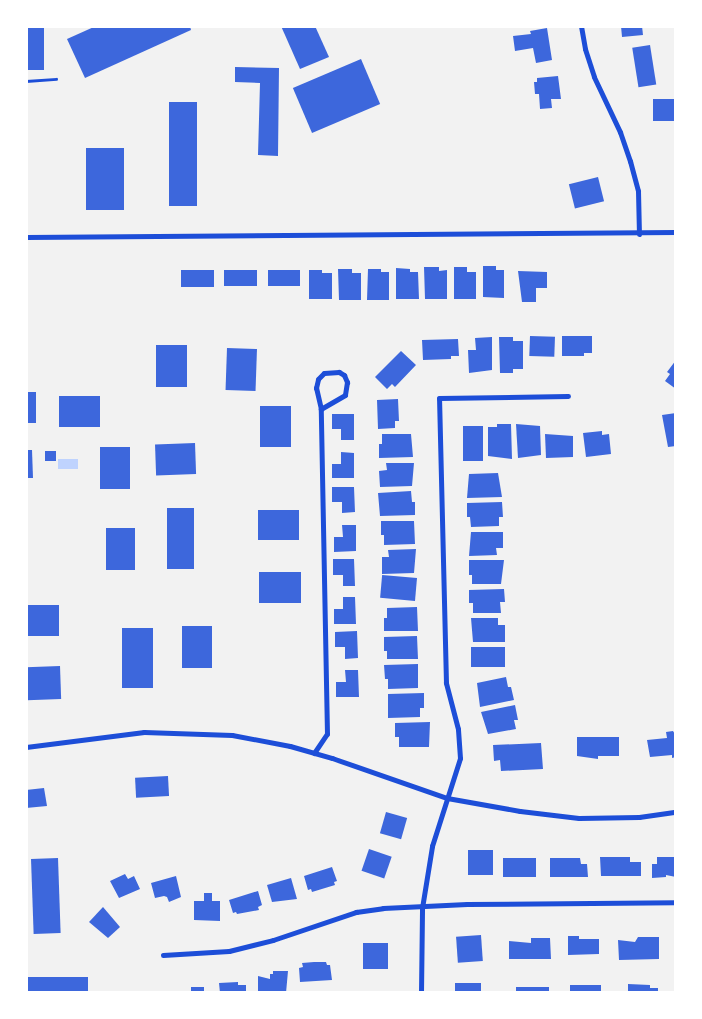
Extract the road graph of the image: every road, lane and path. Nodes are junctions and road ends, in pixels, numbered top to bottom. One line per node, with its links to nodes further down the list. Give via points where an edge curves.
1 (581, 26): 5 (street, via 594,77 630,161 638,191)
2 (56, 79): 3 (lane)
3 (26, 81)
4 (676, 232): 5 (street)
5 (639, 234): 6 (street)
6 (26, 237)
7 (568, 396): 11 (street, via 439,398 446,683 458,728 460,758)
8 (321, 409): 8 (street, via 316,388 318,379 324,373 339,372 344,375 346,395); 10 (street, via 327,734)
9 (26, 747): 10 (street, via 174,731 232,735)
10 (314, 753): 11 (street)
11 (447, 798): 12 (street, via 579,818 639,817); 14 (street, via 432,846)
12 (676, 812)
13 (676, 902): 14 (street, via 467,904)
14 (422, 908): 15 (street, via 356,912 229,951); 16 (street)
15 (162, 955)
16 (421, 993)

